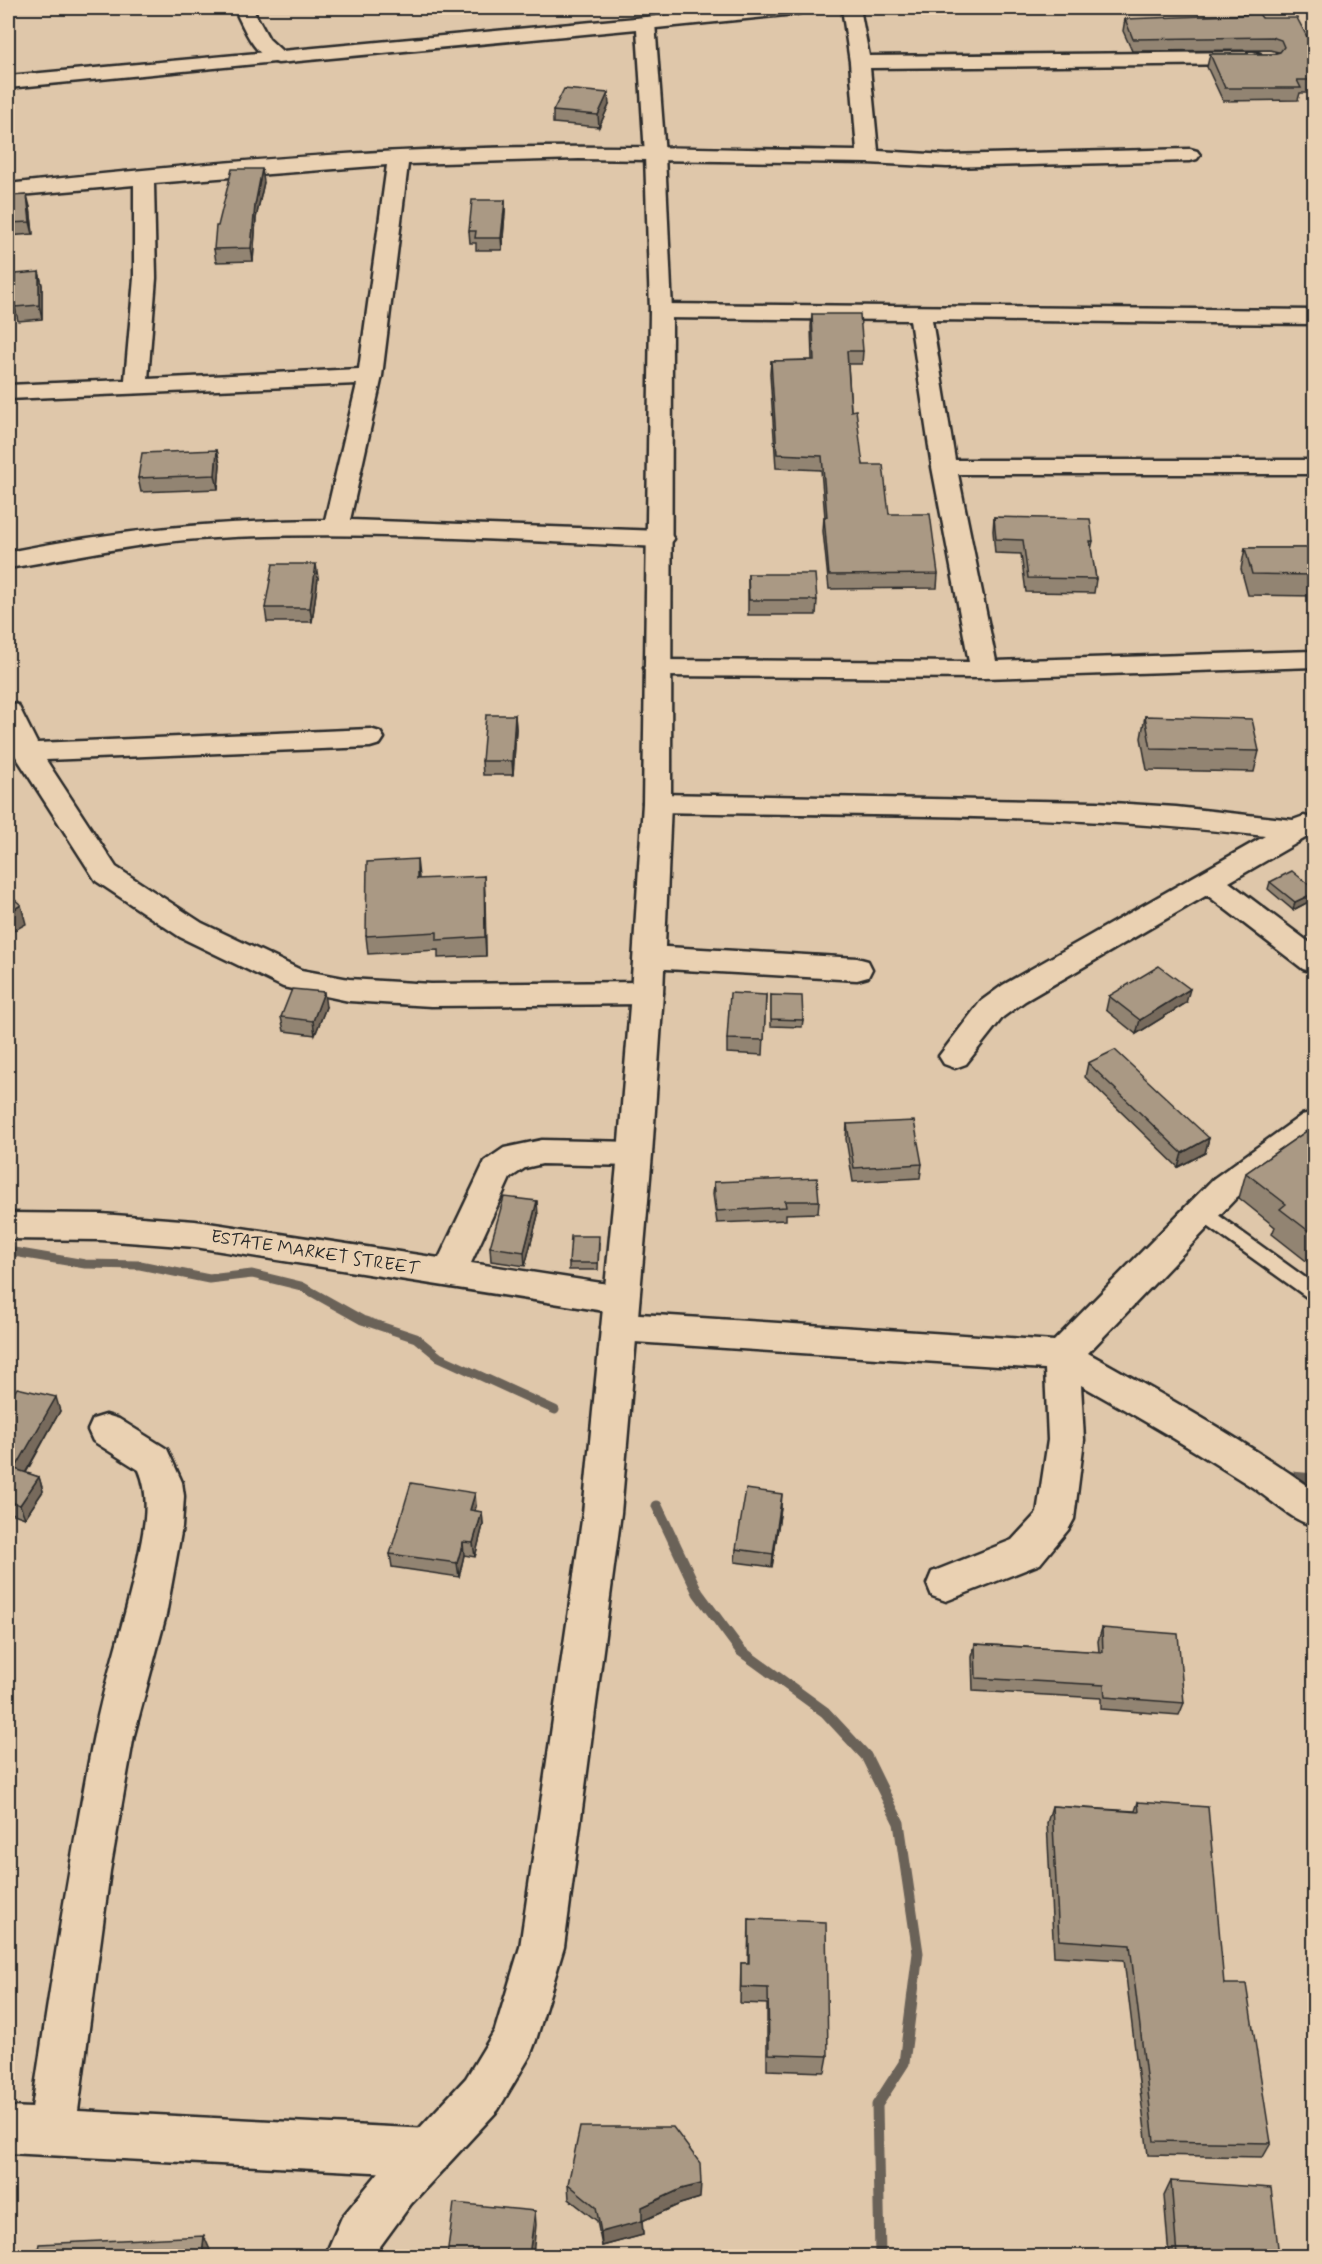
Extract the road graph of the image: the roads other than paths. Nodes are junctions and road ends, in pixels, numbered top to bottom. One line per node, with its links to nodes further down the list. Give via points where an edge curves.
1 (243, 8): 5 (street, via 261,42)
2 (796, 8): 4 (street)
3 (851, 8): 7 (street)
4 (646, 23): 5 (street); 9 (street)
5 (278, 57): 8 (street)
6 (1270, 58): 7 (street)
7 (860, 62): 11 (street)
8 (8, 82)
9 (655, 154): 11 (street); 12 (street); 15 (street)
10 (1190, 155): 11 (street, via 947,161)
11 (868, 157)
12 (398, 158): 13 (street); 18 (street)
13 (144, 179): 14 (street); 19 (street, via 145,278)
14 (8, 190)
15 (662, 311): 16 (street); 24 (street)
16 (920, 313): 17 (street); 21 (street)
17 (1314, 317)
18 (370, 376): 19 (street); 23 (street)
19 (136, 387): 20 (street)
20 (8, 392)
21 (944, 467): 22 (street); 28 (street)
22 (1314, 467)
23 (336, 528): 24 (street); 25 (street, via 168,534 103,541)
24 (661, 539): 27 (street)
25 (8, 560)
26 (1314, 659): 28 (street)
27 (658, 668): 28 (street); 32 (street)
28 (984, 670)
29 (8, 711): 31 (street)
30 (370, 738): 31 (street)
31 (27, 753): 38 (street, via 106,874 191,930 294,980 349,990 431,995)
32 (657, 803): 33 (street, via 1097,812); 35 (street)
33 (1306, 825): 34 (street)
34 (1208, 881): 36 (street); 39 (street, via 1014,993 992,1009)
35 (649, 957): 37 (street); 38 (street)
36 (1314, 961)
37 (857, 969)
38 (647, 993): 41 (street)
39 (956, 1056)
40 (1314, 1124): 42 (street, via 1225,1188)
41 (635, 1154): 44 (street, via 542,1152 516,1157 497,1170); 46 (street)
42 (1201, 1212): 45 (lane); 47 (street)
43 (8, 1226): 44 (street, ESTATE MARKET STREET, via 195,1234)
44 (448, 1273): 46 (street, ESTATE MARKET STREET)
45 (1314, 1293)
46 (620, 1313): 47 (street, ESTATE MARKET STREET); 53 (street, via 602,1513 542,1947 514,2040 482,2094)
47 (1062, 1356): 49 (street, via 1158,1410); 50 (street, via 1066,1440 1055,1520 1026,1552)
48 (106, 1431): 52 (street, via 154,1460 165,1496 163,1527 146,1615 105,1780)
49 (1314, 1510)
50 (946, 1584)
51 (8, 2130): 52 (street)
52 (52, 2130): 53 (street)
53 (430, 2152): 54 (street, via 358,2234)
54 (350, 2256)

